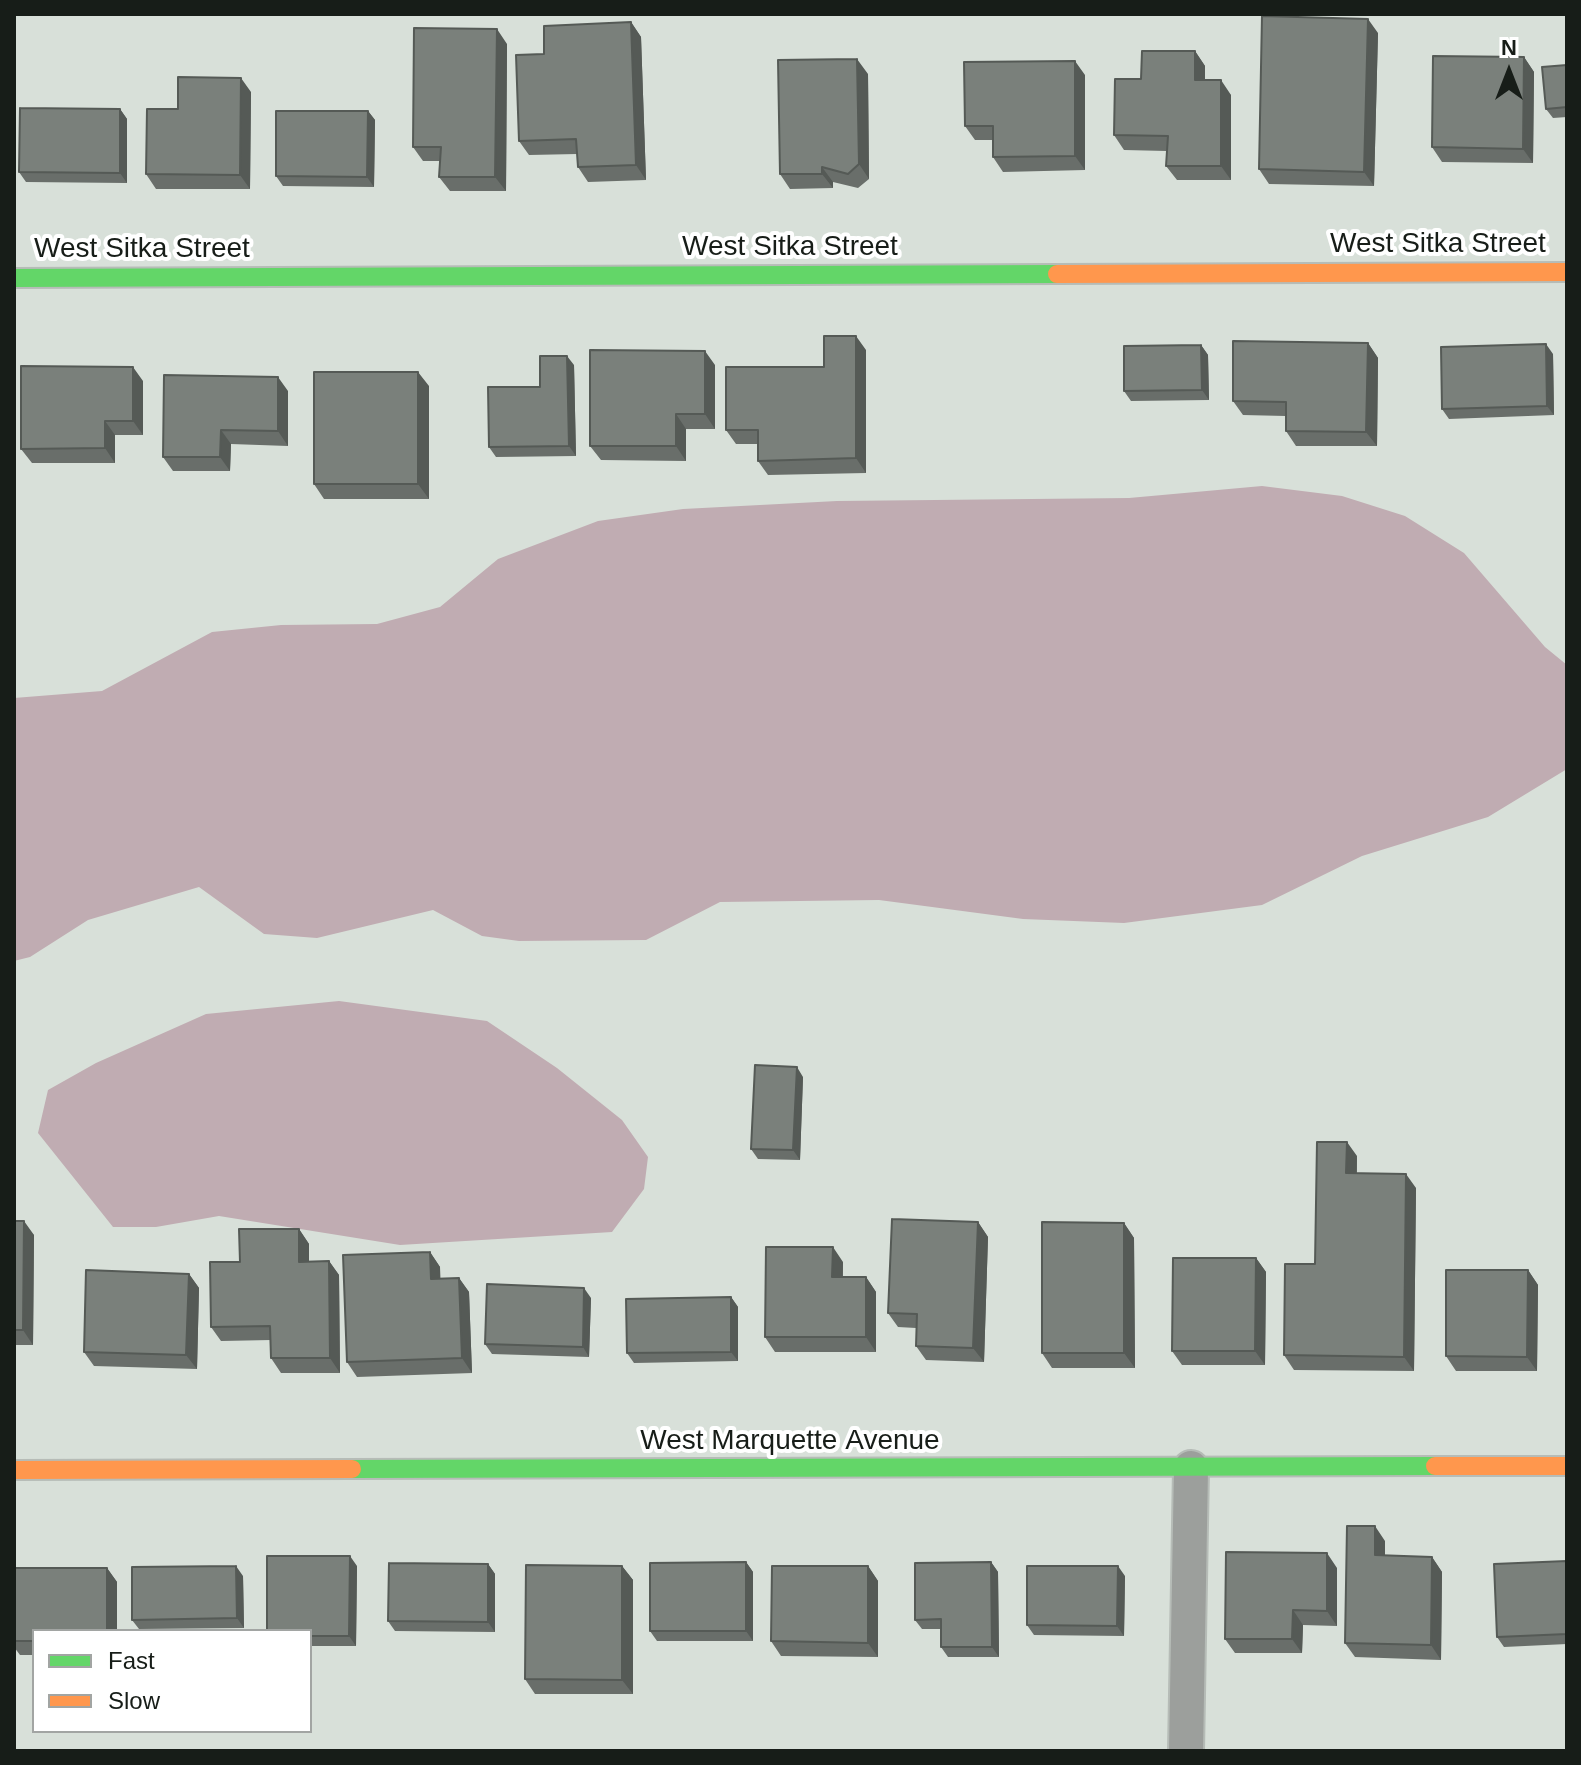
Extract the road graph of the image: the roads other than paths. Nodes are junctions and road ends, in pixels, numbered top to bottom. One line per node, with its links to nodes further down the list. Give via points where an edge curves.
1 (1567, 272): 2 (street, West Sitka Street)
2 (14, 278)
3 (1567, 1466): 4 (street, West Marquette Avenue)
4 (1191, 1468): 5 (street, West Marquette Avenue); 6 (street)
5 (14, 1470)
6 (1186, 1751)

